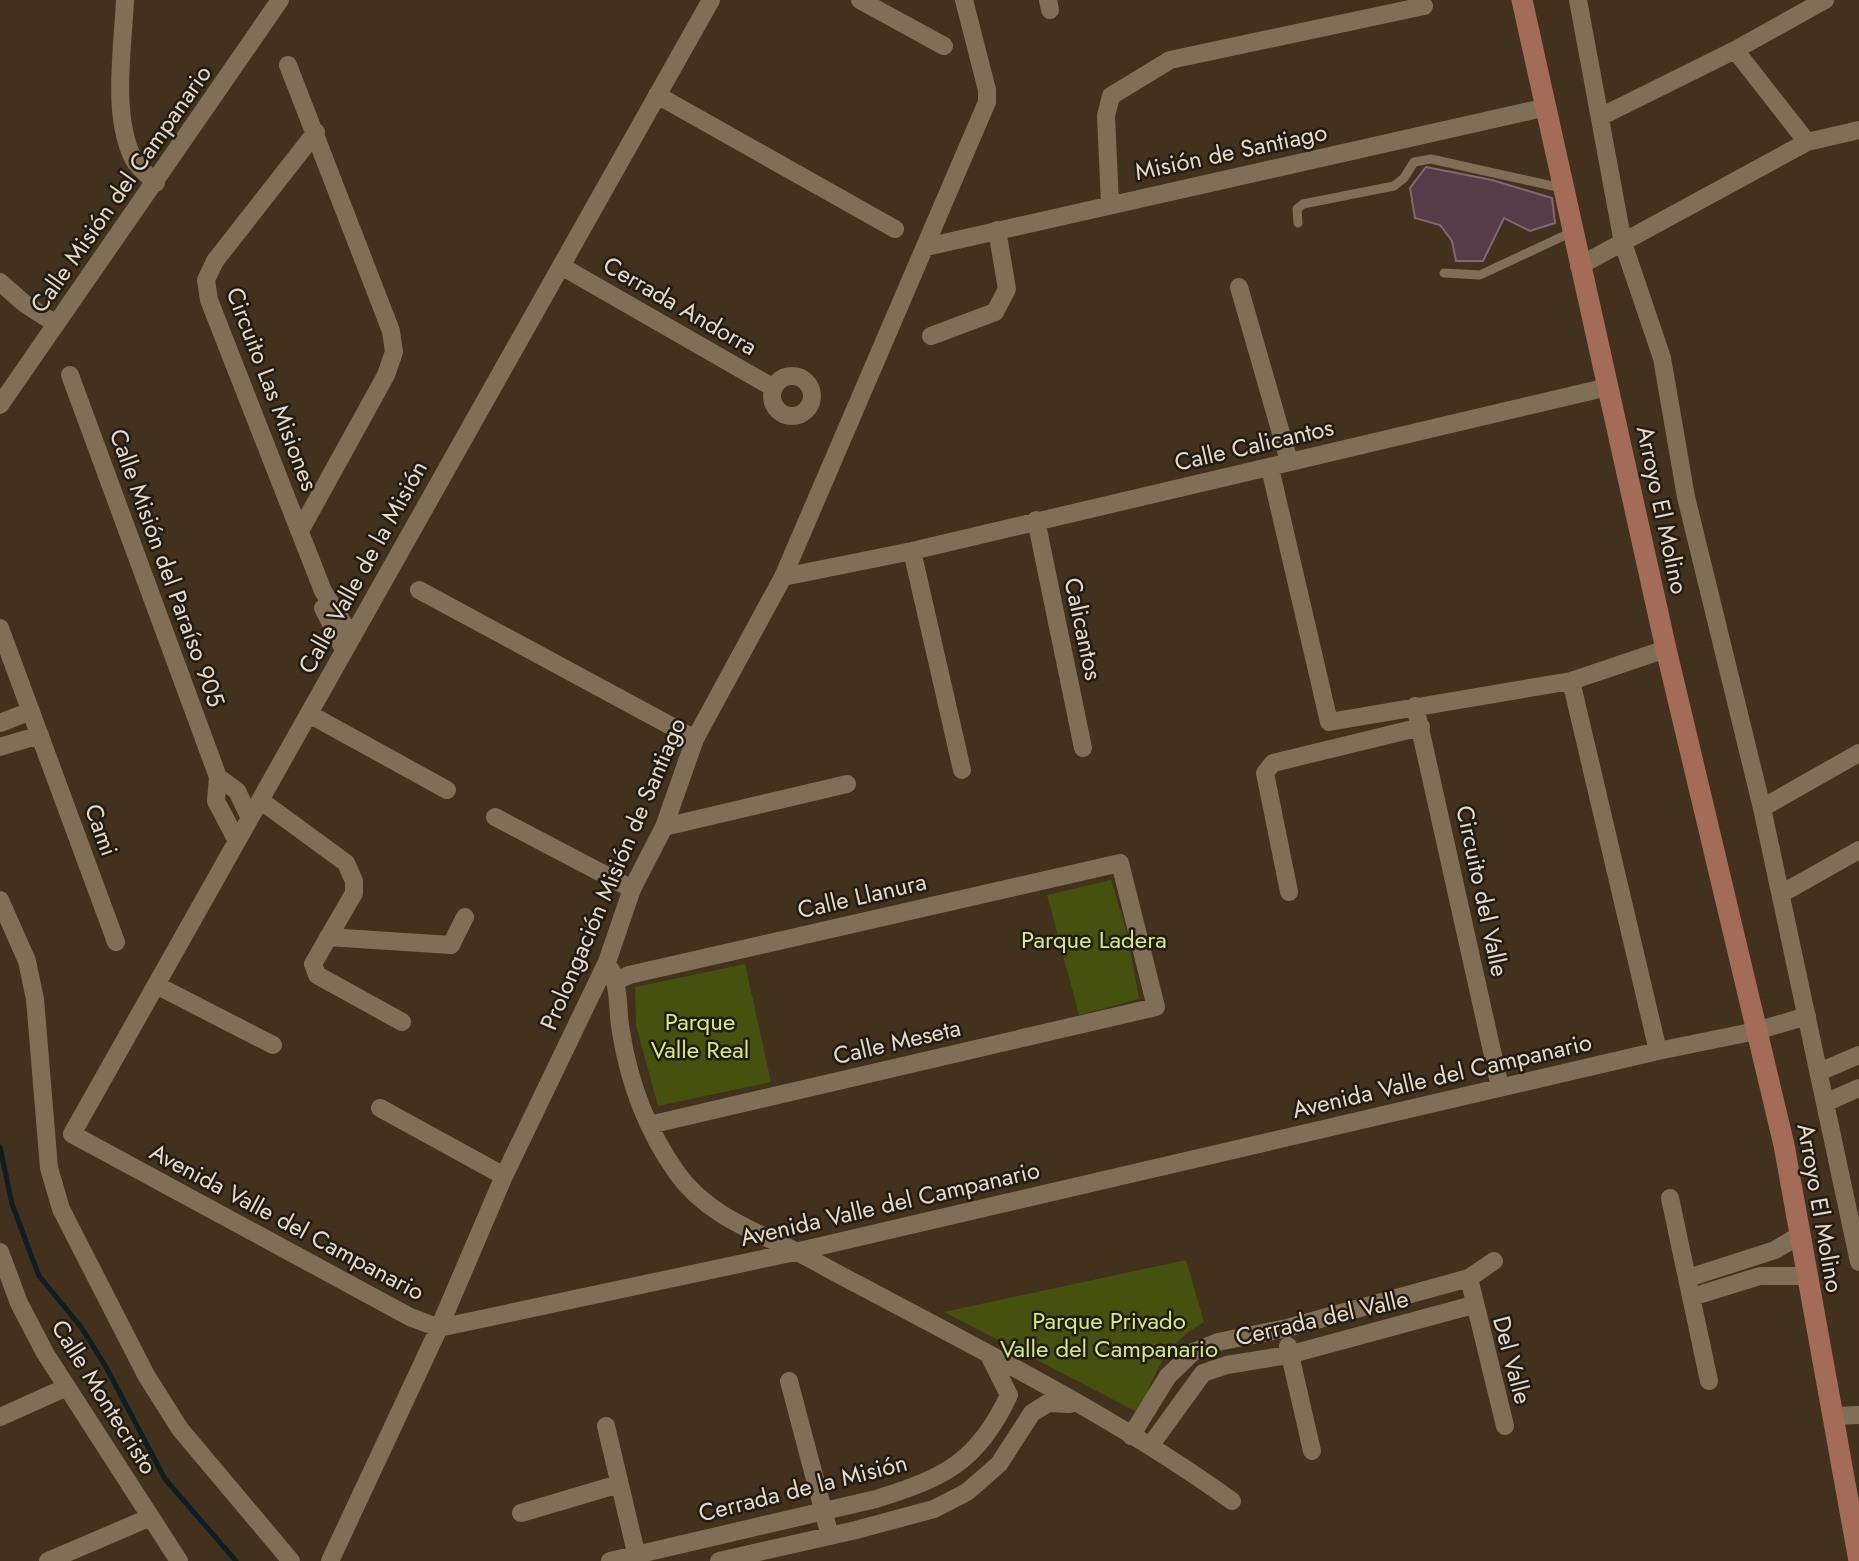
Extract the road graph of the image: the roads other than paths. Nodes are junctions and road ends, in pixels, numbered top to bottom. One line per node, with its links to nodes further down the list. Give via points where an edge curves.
1 (125, 0): 19 (street, via 121,117 135,163)
2 (280, 0): 19 (street, Calle Misión del Campanario)
3 (711, 0): 13 (street, Calle Valle de la Misión)
4 (860, 0): 10 (street)
5 (964, 0): 27 (street, Prolongación Misión de Santiago, via 987,102)
6 (1522, 0): 14 (street, Arroyo El Molino)
7 (1578, 0): 15 (street, Arroyo El Molino)
8 (1825, 0): 11 (street)
9 (1424, 6): 21 (street, via 1170,60 1130,83 1111,96 1106,116)
10 (944, 47)
11 (1735, 50): 15 (street); 18 (street)
12 (288, 65): 17 (street, Circuito Las Misiones)
13 (657, 95): 23 (street); 28 (street, Calle Valle de la Misión)
14 (1547, 107): 20 (street, Arroyo El Molino); 21 (street, Misión de Santiago)
15 (1602, 117): 26 (street, Arroyo El Molino)
16 (1859, 131): 18 (street)
17 (316, 132): 42 (street, Circuito Las Misiones, via 391,331 394,352 386,375); 42 (street, Circuito Las Misiones, via 215,261 206,280 209,300)
18 (1807, 142): 26 (street)
19 (156, 183): 33 (street, Calle Misión del Campanario)
20 (1563, 189): 22 (lane, via 1431,159 1414,162 1394,186 1303,204 1297,209); 25 (street, Arroyo El Molino)
21 (1110, 204): 24 (street, Misión de Santiago)
22 (1298, 223)
23 (895, 229)
24 (997, 230): 27 (street, Misión de Santiago); 34 (street, via 1007,289 995,312)
25 (1572, 232): 29 (street, Arroyo El Molino); 30 (lane, via 1480,275)
26 (1623, 243): 29 (street); 65 (street, Arroyo El Molino, via 1662,358 1686,497)
27 (926, 247): 44 (street, Prolongación Misión de Santiago)
28 (561, 266): 37 (street, Cerrada Andorra); 47 (street, Calle Valle de la Misión)
29 (1579, 266): 36 (street, Arroyo El Molino)
30 (1444, 273)
31 (0, 282): 33 (street)
32 (1239, 287): 39 (street)
33 (56, 324): 38 (street, Calle Misión del Campanario)
34 (931, 336)
35 (70, 375): 61 (street, Calle Misión del Paraíso 905)
36 (1608, 387): 39 (street, Calle Calicantos); 48 (street, Arroyo El Molino)
37 (774, 388)
38 (0, 405)
39 (1289, 461): 40 (street, Calle Calicantos)
40 (1270, 468): 41 (street, Calle Calicantos); 50 (street, via 1329,722)
41 (1036, 520): 43 (street, Calle Calicantos); 58 (street, Calicantos)
42 (300, 531): 47 (street, Circuito Las Misiones, via 323,591 323,610)
43 (912, 551): 44 (street, Calle Calicantos); 60 (street)
44 (783, 577): 56 (street, Prolongación Misión de Santiago)
45 (419, 590): 56 (street)
46 (0, 628): 51 (street, Cami)
47 (348, 643): 52 (street, Calle Valle de la Misión)
48 (1666, 649): 49 (street); 84 (street, Arroyo El Molino)
49 (1571, 681): 50 (street); 86 (street)
50 (1415, 706): 54 (street, Circuito del Valle)
51 (31, 711): 53 (street); 55 (street, Cami)
52 (309, 714): 63 (street); 64 (street, Calle Valle de la Misión)
53 (0, 723)
54 (1421, 727): 72 (street, via 1273,763 1265,773); 89 (street, Circuito del Valle)
55 (40, 735): 57 (street); 77 (street, Cami)
56 (695, 739): 68 (street, Prolongación Misión de Santiago)
57 (0, 747)
58 (1083, 748)
59 (1859, 753): 65 (street)
60 (962, 770)
61 (218, 777): 67 (street, via 237,791); 69 (street, via 216,801)
62 (848, 784): 68 (street)
63 (447, 790)
64 (260, 800): 67 (street, Calle Valle de la Misión); 76 (street, via 346,863 354,893)
65 (1762, 808): 73 (street, Arroyo El Molino)
66 (495, 817): 71 (street)
67 (250, 818): 69 (street, Calle Valle de la Misión)
68 (664, 827): 71 (street, Prolongación Misión de Santiago)
69 (237, 841): 80 (street, Calle Valle de la Misión)
70 (1859, 850): 73 (street)
71 (632, 890): 78 (street, Prolongación Misión de Santiago)
72 (1289, 892)
73 (1781, 894): 82 (street, Arroyo El Molino)
74 (0, 900): 95 (street, via 27,961 35,999)
75 (465, 917): 76 (street, via 451,945)
76 (328, 936): 83 (street, via 313,964 317,975)
77 (116, 942)
78 (607, 962): 79 (street); 96 (street, Prolongación Misión de Santiago)
79 (616, 981): 81 (street, Calle Llanura, via 1120,863); 93 (street, via 628,1067)
80 (156, 985): 85 (street); 94 (street, Calle Valle de la Misión)
81 (1156, 1007): 93 (street, Calle Meseta)
82 (1807, 1016): 84 (street); 88 (street, Arroyo El Molino)
83 (402, 1022)
84 (1756, 1031): 86 (street, Avenida Valle del Campanario); 98 (street, Arroyo El Molino, via 1784,1145)
85 (273, 1045)
86 (1658, 1051): 89 (street, Avenida Valle del Campanario)
87 (1858, 1058): 88 (street)
88 (1819, 1072): 91 (street, Arroyo El Molino)
89 (1500, 1087): 100 (street, Avenida Valle del Campanario)
90 (1859, 1088): 91 (street)
91 (1825, 1102): 102 (street, Arroyo El Molino)
92 (380, 1108): 96 (street)
93 (649, 1125): 100 (street, via 679,1175 723,1217)
94 (72, 1134): 95 (street); 108 (street, Avenida Valle del Campanario, via 410,1317)
95 (46, 1136): 137 (street, via 49,1168 61,1209 146,1375 180,1429)
96 (504, 1176): 108 (street, Prolongación Misión de Santiago)
97 (1670, 1198): 105 (street)
98 (1798, 1236): 103 (street, Arroyo El Molino); 105 (street, via 1775,1250)
99 (0, 1252): 116 (street, Calle Montecristo, via 32,1330)
100 (795, 1252): 108 (street, Avenida Valle del Campanario); 111 (street)
101 (1494, 1261): 104 (street, Cerrada del Valle)
102 (1859, 1262)
103 (1805, 1276): 106 (street, via 1760,1276); 119 (street, Arroyo El Molino)
104 (1469, 1278): 107 (street); 109 (street, Cerrada del Valle)
105 (1688, 1278): 106 (street)
106 (1692, 1297): 115 (street)
107 (1473, 1306): 112 (street, Cerrada del Valle); 122 (street, Del Valle)
108 (439, 1328): 138 (street, Prolongación Misión de Santiago)
109 (1287, 1328): 110 (street, Cerrada del Valle, via 1218,1342); 112 (street)
110 (1193, 1352): 113 (street); 123 (street, Cerrada del Valle, via 1168,1376)
111 (989, 1355): 117 (street); 124 (street, Cerrada de la Misión, via 1009,1395)
112 (1288, 1355): 113 (street, Cerrada del Valle); 126 (street)
113 (1203, 1373): 125 (street)
114 (789, 1381): 130 (street)
115 (1709, 1381)
116 (67, 1387): 120 (street); 132 (street, Calle Montecristo)
117 (1076, 1404): 123 (street); 127 (street, Cerrada de la Misión, via 1048,1403 1032,1413)
118 (1859, 1415): 119 (street)
119 (1834, 1416): 141 (street, Arroyo El Molino)
120 (0, 1417)
121 (606, 1426): 128 (street)
122 (1504, 1426)
123 (1131, 1436): 125 (street)
124 (982, 1442): 127 (street); 130 (street, Cerrada de la Misión, via 920,1486)
125 (1150, 1446): 129 (street)
126 (1312, 1451)
127 (1001, 1460): 133 (street, Cerrada de la Misión, via 967,1492 934,1509)
128 (619, 1484): 131 (street); 134 (street)
129 (1232, 1501)
130 (822, 1511): 133 (street); 134 (street, Cerrada de la Misión)
131 (521, 1513)
132 (151, 1517): 135 (street); 136 (street, Calle Montecristo)
133 (830, 1536): 140 (street, Cerrada de la Misión)
134 (637, 1557): 139 (street, Cerrada de la Misión)
135 (48, 1561)
136 (179, 1561)
137 (291, 1561)
138 (330, 1561)
139 (610, 1561)
140 (719, 1561)
141 (1859, 1561)

